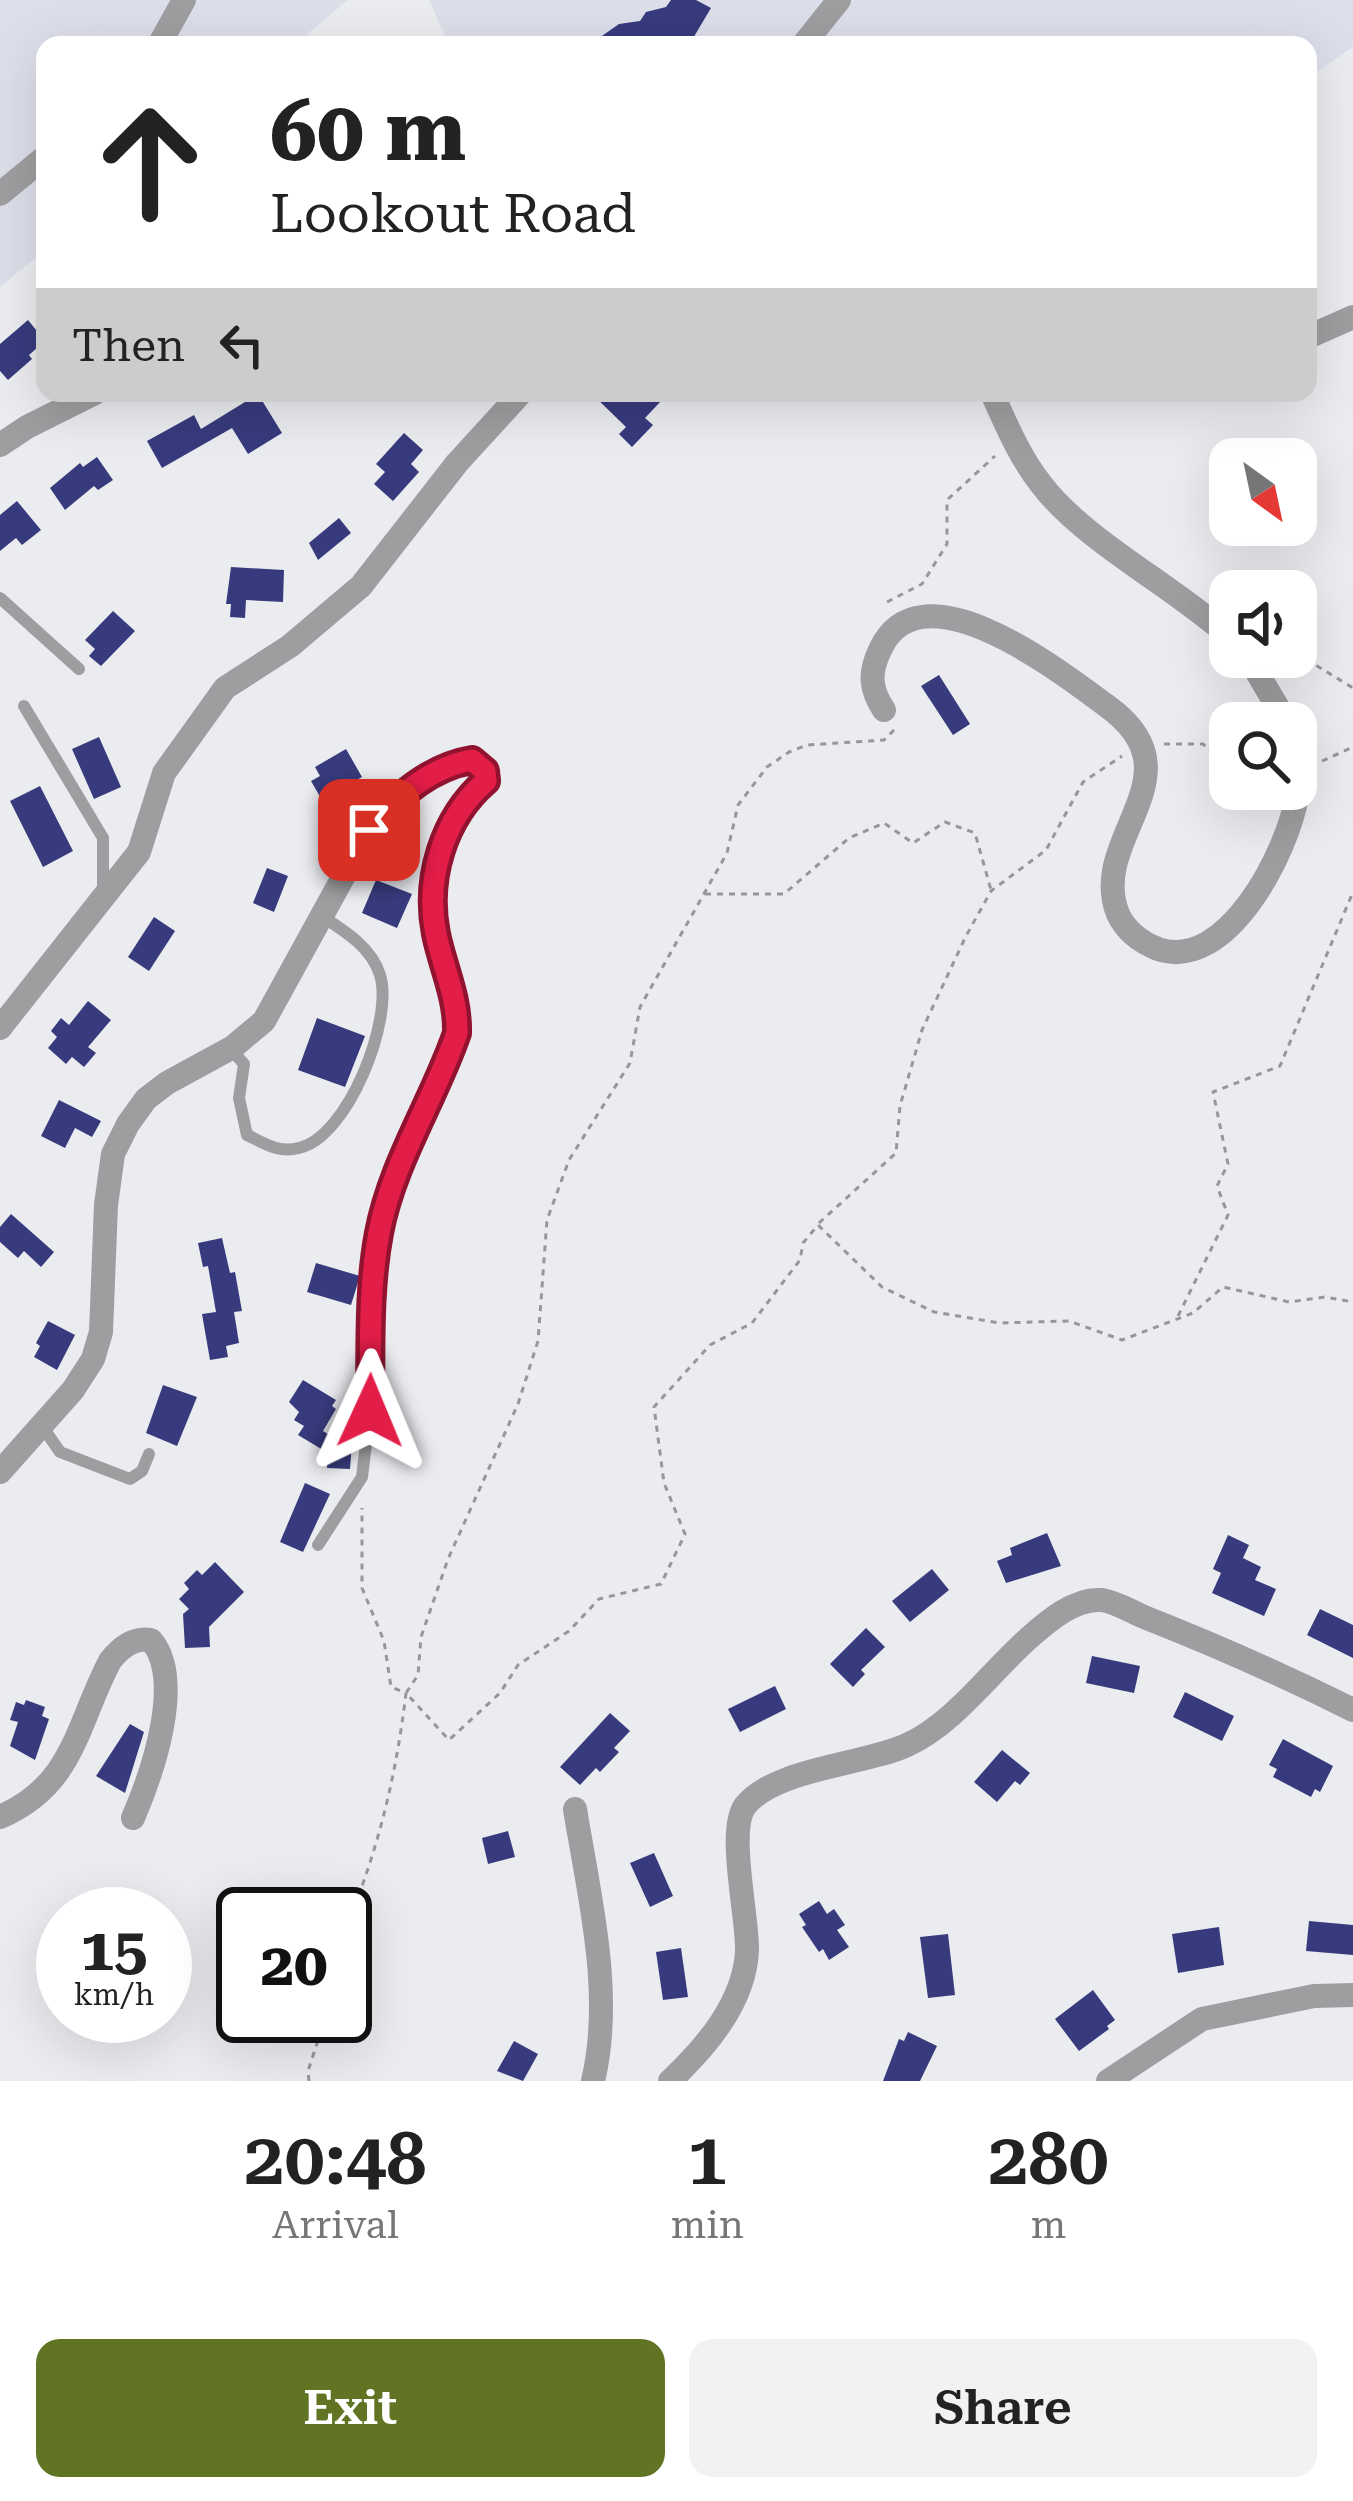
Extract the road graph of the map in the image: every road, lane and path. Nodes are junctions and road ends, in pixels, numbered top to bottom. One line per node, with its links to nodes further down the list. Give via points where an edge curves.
1 (184, 0): 3 (street)
2 (839, 0): 4 (street)
3 (164, 36)
4 (810, 36)
5 (36, 164): 6 (street)
6 (0, 194)
7 (1353, 317): 8 (street)
8 (1317, 333)
9 (77, 402): 12 (street)
10 (513, 402): 30 (street, via 361,586 225,688 164,772 139,852)
11 (996, 402): 16 (street, via 1042,487)
12 (0, 445)
13 (1003, 449): 15 (path, via 946,500 947,544 922,584)
14 (0, 598): 18 (lane)
15 (887, 602)
16 (1209, 622)
17 (1317, 666): 19 (path)
18 (79, 670)
19 (1353, 688)
20 (24, 706): 30 (lane, via 103,838)
21 (884, 710): 22 (street, via 871,678 882,644 911,622 949,615 1063,675 1124,718); 29 (path, via 896,726 884,740 807,745 767,767 738,805 727,853)
22 (1141, 744): 24 (path); 26 (street, via 1147,776 1113,893 1135,937 1169,953 1208,946 1224,934); 27 (path, via 1083,782 1046,850)
23 (1353, 747): 25 (path)
24 (1209, 750)
25 (1317, 761)
26 (1293, 810)
27 (992, 891): 29 (path, via 975,833 945,822 913,843 884,823 849,838 784,894); 34 (path, via 922,1030 896,1153)
28 (1353, 892): 37 (path, via 1280,1066 1213,1092 1228,1164 1217,1186 1228,1215)
29 (704, 894): 43 (path, via 640,1007 631,1063 569,1160 547,1220 538,1341 448,1558 421,1637 418,1675)
30 (103, 899): 32 (street)
31 (323, 917): 33 (street, via 264,1021); 33 (lane, via 365,949 386,1002 337,1121 297,1148 273,1149 247,1135 239,1098 244,1064); 35 (street, via 392,802 454,763 480,764 486,781 452,824 432,890 457,1033)
32 (0, 1028)
33 (220, 1053): 38 (street, via 146,1099 113,1154 101,1332 93,1359)
34 (818, 1225): 37 (path, via 881,1287 934,1312 999,1323 1069,1321 1122,1340); 43 (path, via 752,1323 710,1345 654,1407 664,1484 685,1534 662,1584 599,1599 518,1664 500,1693 449,1740)
35 (379, 1233): 41 (lane)
36 (1353, 1302): 37 (path, via 1289,1302 1223,1287)
37 (1176, 1320)
38 (42, 1426): 39 (lane, via 60,1452 130,1479); 40 (street)
39 (149, 1454)
40 (0, 1472)
41 (362, 1477): 42 (lane); 43 (path, via 362,1588 384,1641 391,1687)
42 (319, 1545)
43 (406, 1693): 48 (path, via 397,1769)
44 (1353, 1710): 53 (street, via 1100,1600 1054,1615 907,1745 801,1774 744,1806 747,1952 738,1993)
45 (575, 1809): 52 (street, via 600,2005)
46 (0, 1817): 47 (street, via 53,1782 110,1661 142,1638 163,1657 164,1693 152,1769)
47 (133, 1818)
48 (363, 1887)
49 (1353, 1995): 54 (street, via 1202,2019)
50 (317, 2043): 51 (path)
51 (309, 2081)
52 (593, 2081)
53 (670, 2081)
54 (1108, 2081)

